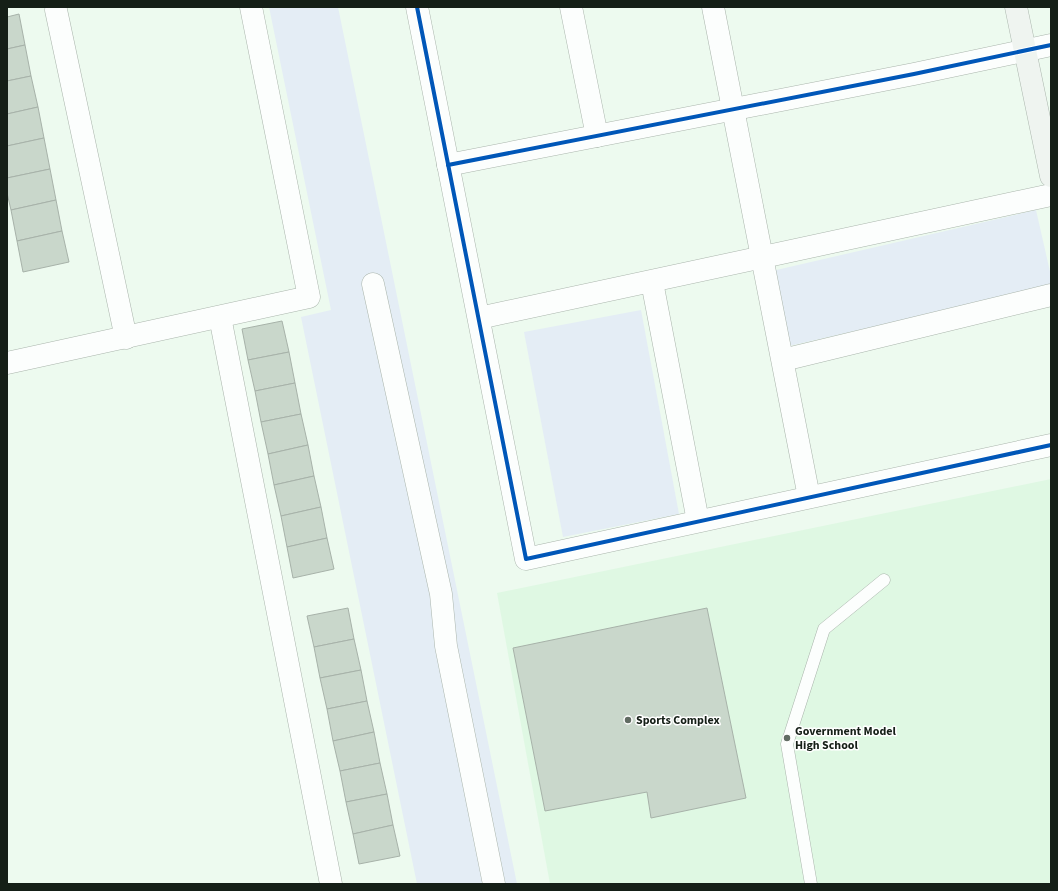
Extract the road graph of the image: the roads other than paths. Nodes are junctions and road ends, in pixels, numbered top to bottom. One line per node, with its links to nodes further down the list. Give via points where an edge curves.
1 (251, 7): 18 (street, via 309,297)
2 (417, 7): 11 (street)
3 (571, 7): 10 (street)
4 (713, 7): 9 (street)
5 (1016, 7): 8 (street)
6 (56, 10): 20 (street)
7 (1051, 45): 8 (street)
8 (1026, 51): 9 (street); 12 (street)
9 (733, 109): 10 (street); 14 (street)
10 (597, 136): 11 (street)
11 (448, 165): 19 (street)
12 (1051, 176)
13 (1051, 195): 14 (street)
14 (762, 258): 15 (street); 21 (street)
15 (652, 282): 19 (street); 25 (street)
16 (373, 284): 28 (street, via 441,594 446,646)
17 (1051, 295): 21 (street)
18 (220, 317): 20 (street); 27 (street)
19 (479, 318): 25 (street, via 526,559)
20 (126, 338): 22 (street)
21 (783, 360): 24 (street)
22 (7, 363)
23 (1051, 444): 24 (street)
24 (809, 497): 25 (street)
25 (698, 521)
26 (884, 580): 29 (lane, via 824,629 787,744)
27 (331, 884)
28 (494, 884)
29 (811, 884)

